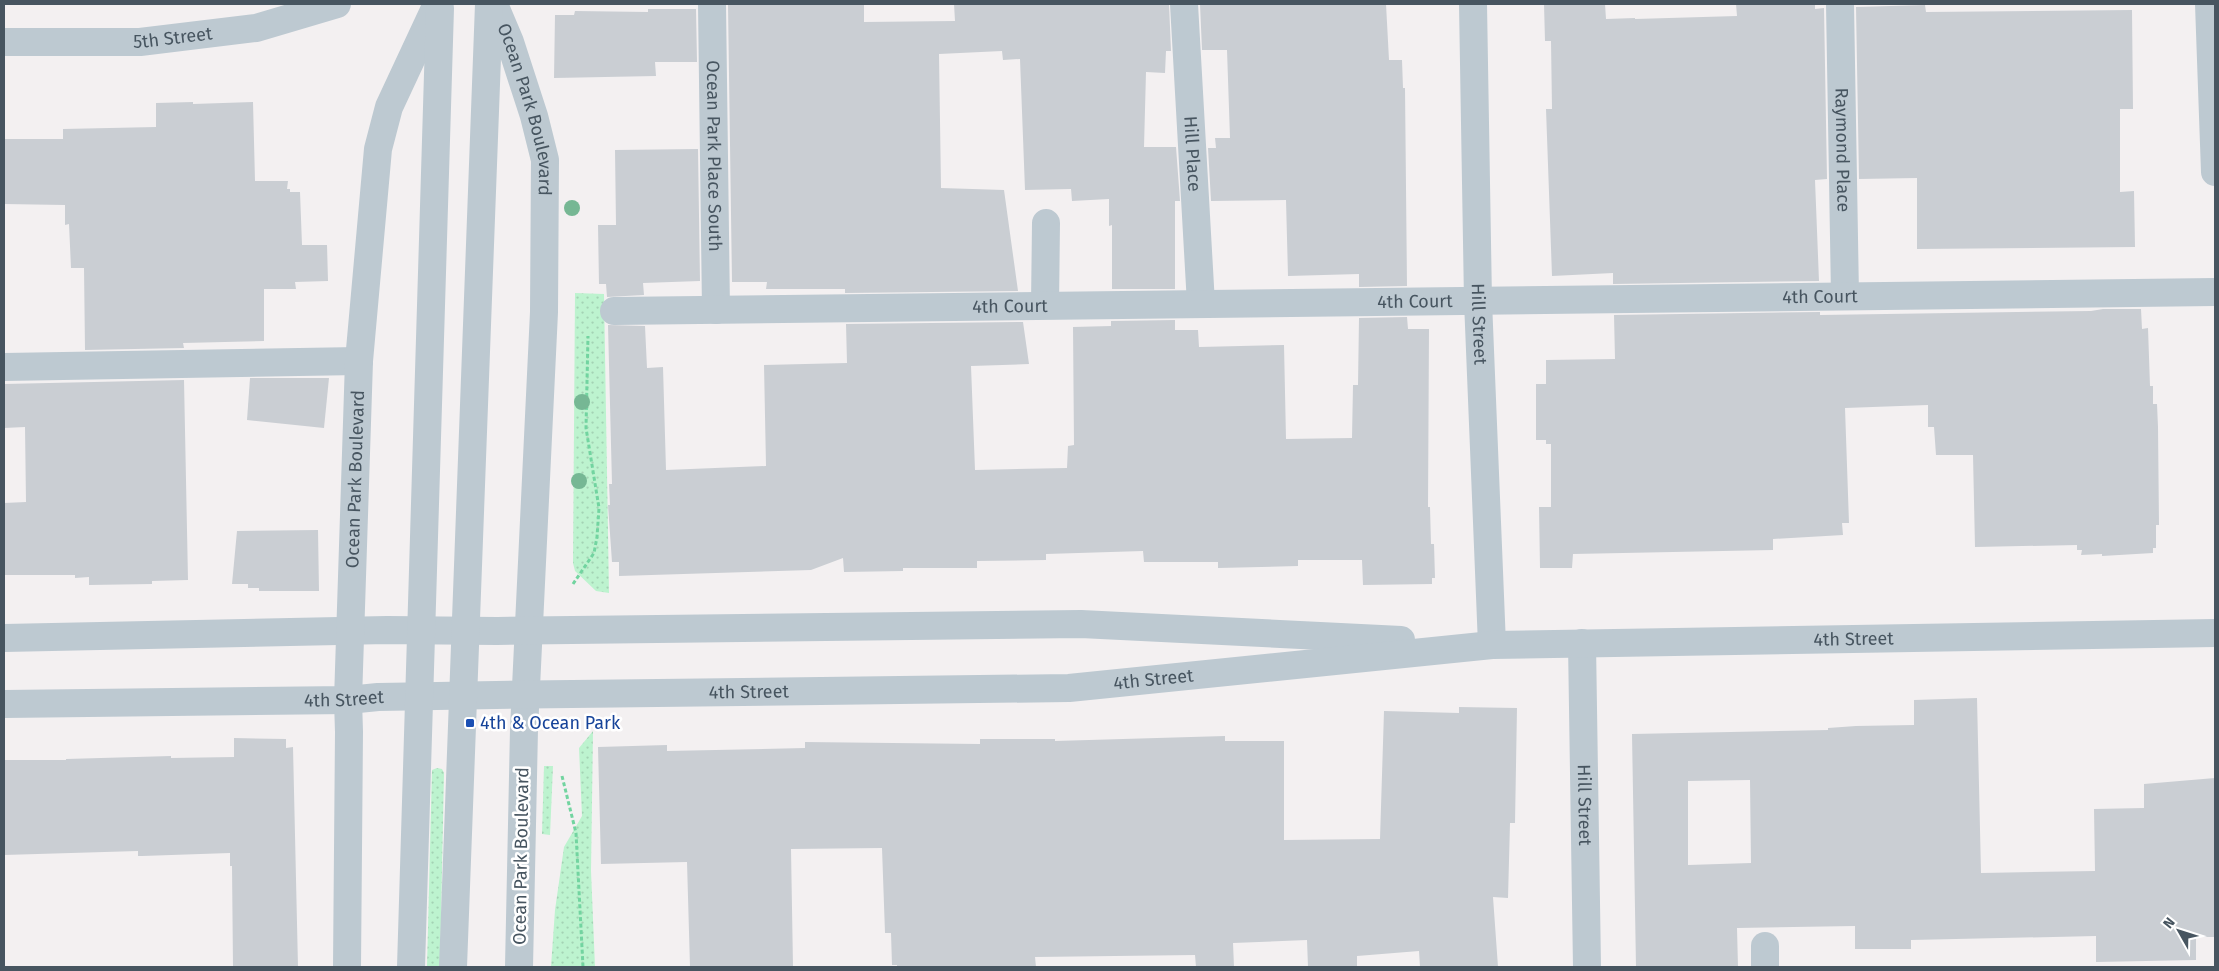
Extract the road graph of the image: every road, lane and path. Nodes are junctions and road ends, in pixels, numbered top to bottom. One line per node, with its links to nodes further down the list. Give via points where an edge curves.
1 (337, 4): 10 (street, 5th Street, via 256,28 140,42)
2 (439, 4): 21 (street, Ocean Park Boulevard, via 388,107 378,149); 35 (street, Ocean Park Boulevard)
3 (489, 4): 36 (street, Ocean Park Boulevard)
4 (494, 4): 24 (street, Ocean Park Boulevard, via 528,97 545,160 544,312)
5 (712, 4): 18 (street, Ocean Park Place South)
6 (1184, 4): 16 (street, Hill Place)
7 (1473, 4): 15 (street, Hill Street)
8 (1840, 4): 14 (street, Raymond Place)
9 (2209, 4): 11 (street)
10 (4, 42)
11 (2215, 172)
12 (1046, 223): 17 (street)
13 (2215, 292): 14 (street, 4th Court)
14 (1846, 296): 15 (street, 4th Court)
15 (1478, 301): 16 (street, 4th Court); 29 (street, Hill Street)
16 (1201, 304): 17 (street, 4th Court)
17 (1045, 305): 18 (street, 4th Court)
18 (716, 310): 19 (street, 4th Court)
19 (614, 311)
20 (588, 331): 23 (path, via 586,428 599,508 594,553)
21 (359, 361): 22 (street); 25 (street, Ocean Park Boulevard)
22 (4, 367)
23 (573, 584)
24 (528, 630): 25 (street, 4th Street); 29 (street, 4th Street, via 1081,624); 30 (street, Ocean Park Boulevard)
25 (350, 633): 27 (street, 4th Street); 31 (street, Ocean Park Boulevard)
26 (2215, 633): 28 (street, 4th Street)
27 (4, 638)
28 (1582, 643): 29 (street, 4th Street); 39 (street, Hill Street)
29 (1492, 645): 30 (street, 4th Street, via 1069,688)
30 (526, 694): 31 (street, 4th Street); 37 (street, Ocean Park Boulevard)
31 (348, 700): 32 (street, 4th Street); 34 (street, Ocean Park Boulevard)
32 (4, 704)
33 (562, 776): 38 (path, via 576,833)
34 (347, 967)
35 (411, 967)
36 (453, 967)
37 (519, 967)
38 (582, 967)
39 (1587, 967)

